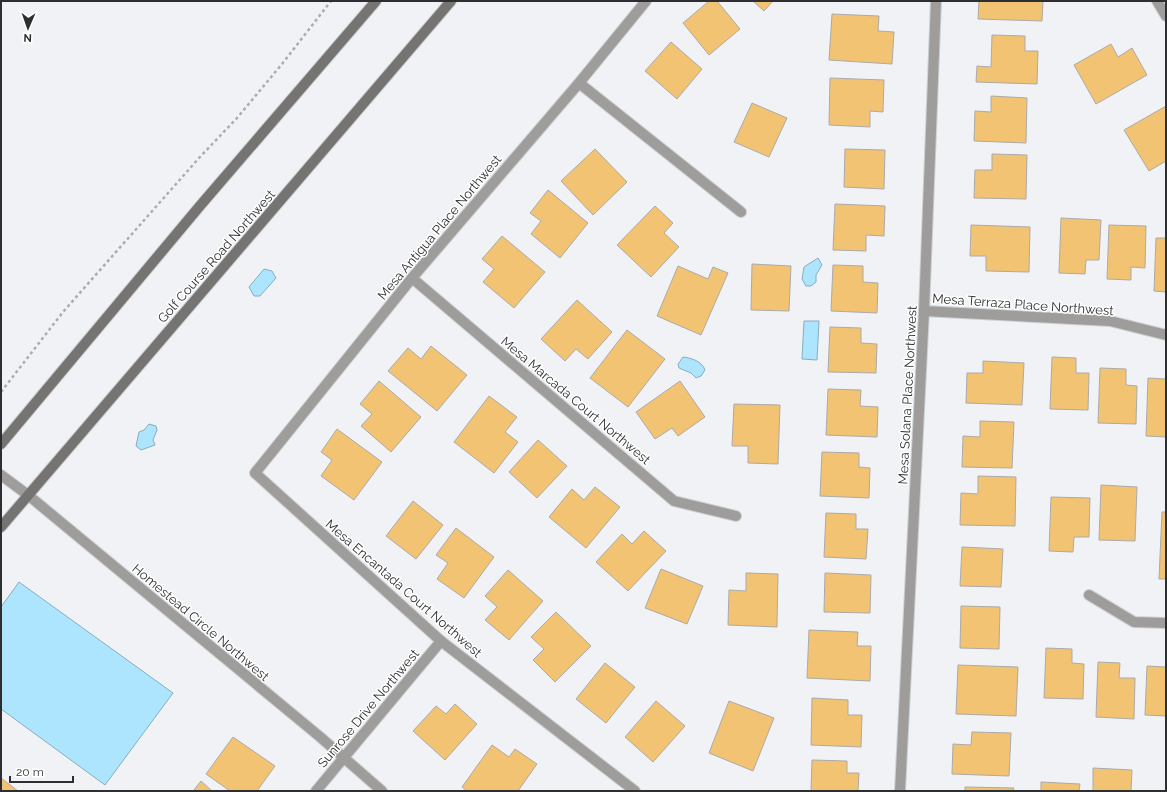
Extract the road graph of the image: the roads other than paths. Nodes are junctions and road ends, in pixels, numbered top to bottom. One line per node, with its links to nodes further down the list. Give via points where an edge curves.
1 (376, 1): 12 (main road)
2 (451, 1): 15 (main road, Golf Course Road Northwest)
3 (646, 1): 7 (street, Mesa Antigua Place Northwest)
4 (936, 1): 10 (street, Mesa Solana Place Northwest)
5 (1157, 1): 6 (street)
6 (1166, 16)
7 (579, 83): 8 (street); 9 (street, Mesa Antigua Place Northwest)
8 (740, 212)
9 (412, 278): 13 (street, Mesa Antigua Place Northwest); 16 (street, Mesa Marcada Court Northwest, via 674,501)
10 (924, 310): 11 (street, Mesa Terraza Place Northwest, via 1110,321); 25 (street, Mesa Solana Place Northwest)
11 (1166, 336)
12 (1, 444)
13 (255, 473): 20 (street, Mesa Encantada Court Northwest)
14 (1, 475): 15 (street, Homestead Circle Northwest)
15 (28, 495): 17 (main road, Golf Course Road Northwest); 21 (street, Homestead Circle Northwest)
16 (736, 516)
17 (1, 528)
18 (1089, 595): 19 (street, via 1134,622)
19 (1166, 624)
20 (441, 641): 21 (street, Sunrose Drive Northwest); 24 (street, Mesa Encantada Court Northwest)
21 (344, 758): 22 (street, Sunrose Drive Northwest); 23 (street, Homestead Circle Northwest)
22 (316, 791)
23 (382, 791)
24 (635, 791)
25 (900, 791)

